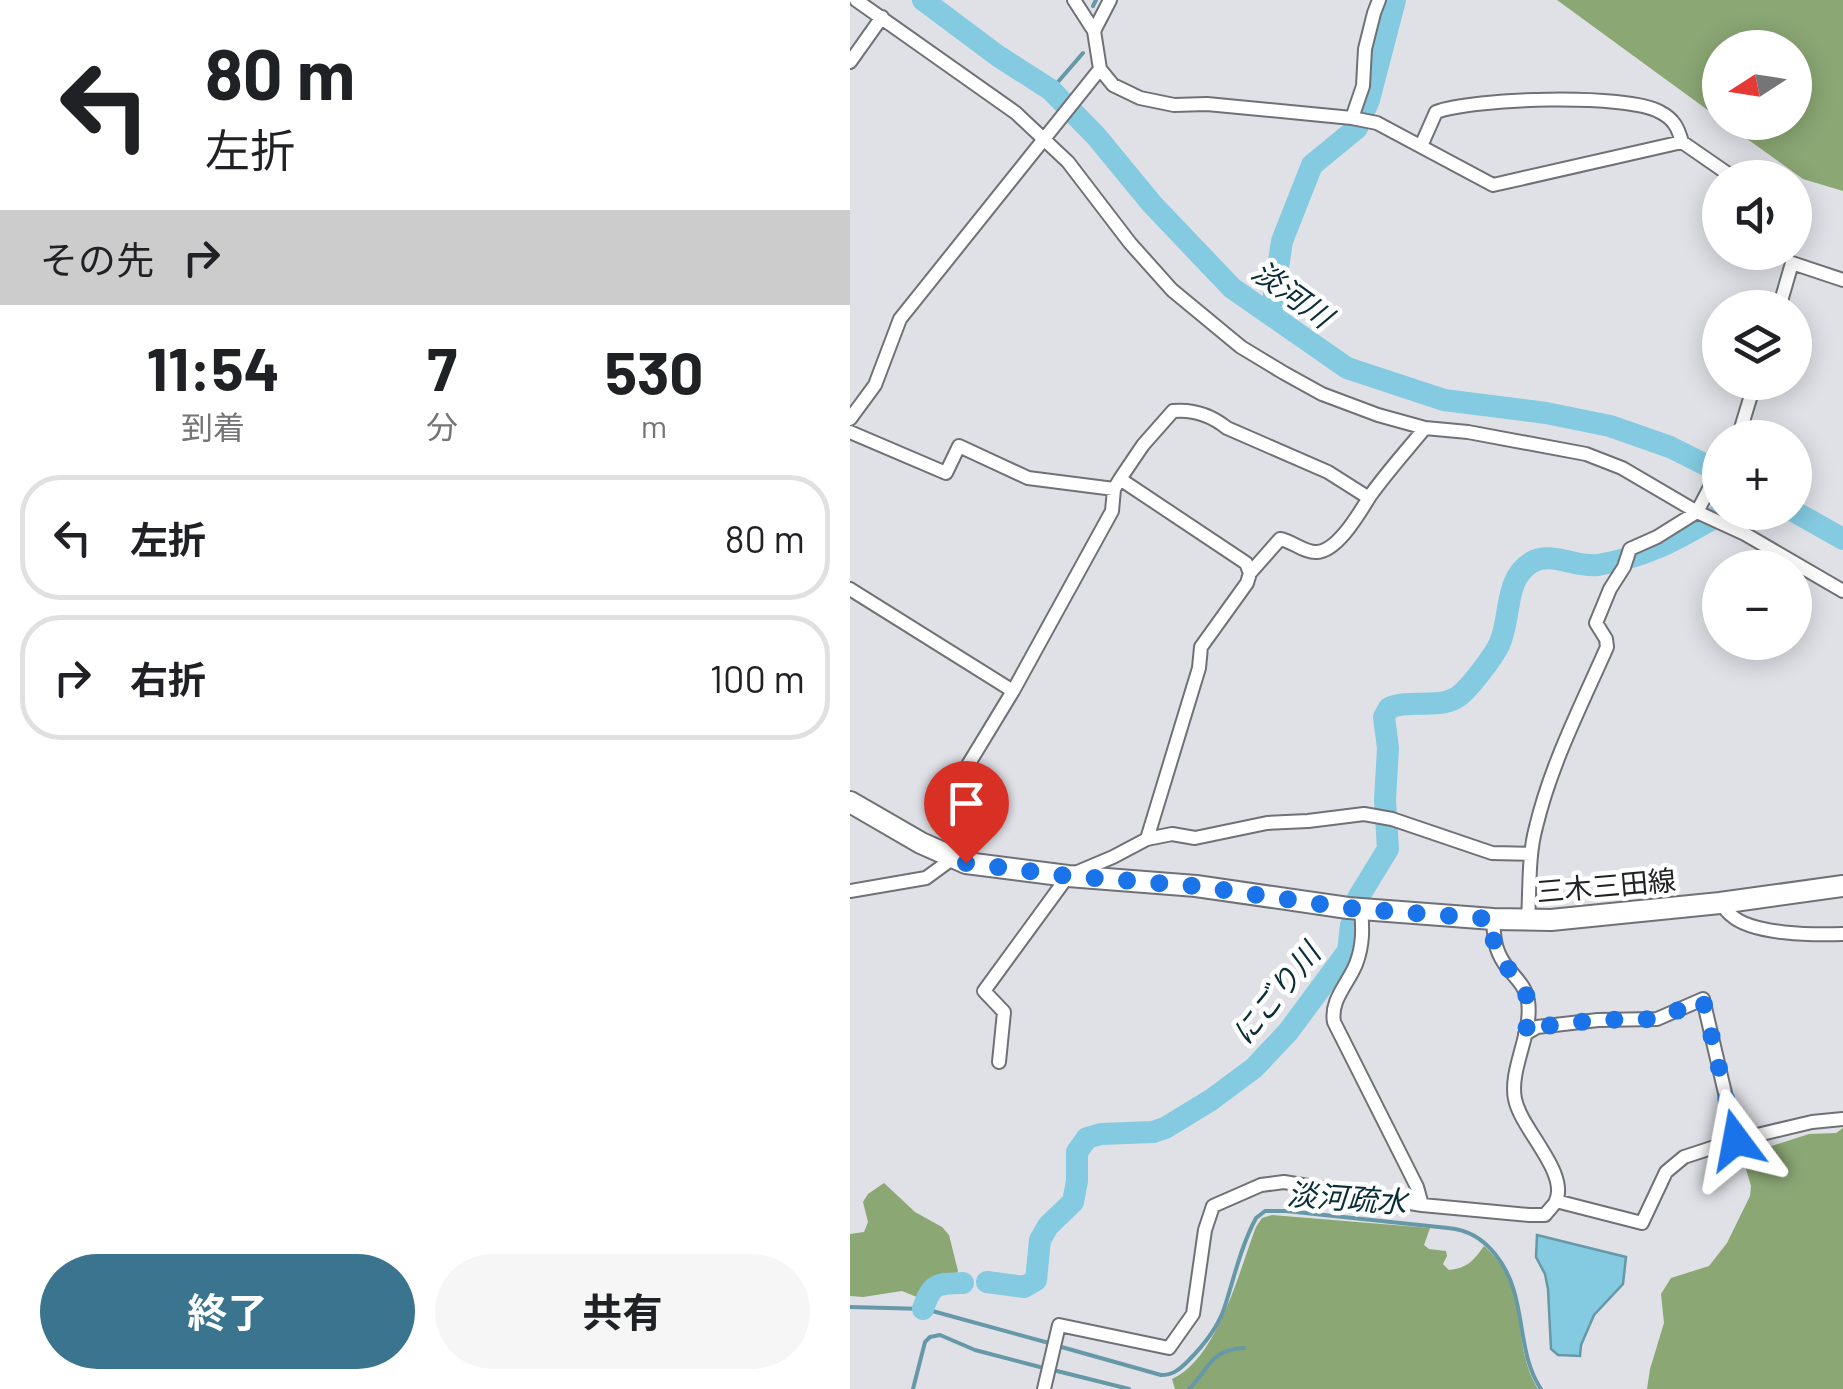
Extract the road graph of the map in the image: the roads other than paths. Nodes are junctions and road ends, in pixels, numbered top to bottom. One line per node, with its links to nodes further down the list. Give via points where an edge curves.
1 (856, 0): 5 (street)
2 (1074, 0): 6 (street)
3 (1110, 0): 6 (street)
4 (1379, 0): 9 (street)
5 (882, 17): 7 (street); 10 (street)
6 (1094, 31): 8 (street)
7 (850, 62)
8 (1098, 72): 9 (street, via 1140,98 1174,105); 10 (street)
9 (1352, 118): 12 (street)
10 (1045, 139): 16 (street, via 900,319 875,386); 17 (street, via 1172,290 1241,348 1322,394)
11 (1682, 142): 12 (street, via 1492,185); 12 (street, via 1672,119 1650,108 1503,100 1436,112); 13 (street)
12 (1421, 146)
13 (1708, 160)
14 (1812, 267): 15 (street)
15 (1843, 280)
16 (850, 419)
17 (1426, 428): 20 (street); 22 (street, via 1586,454)
18 (850, 432): 19 (street, via 946,473 959,446 1028,478)
19 (1117, 484): 20 (street, via 1173,411 1188,410 1328,472); 23 (street, via 1246,563); 26 (street, via 1112,511)
20 (1369, 498): 23 (street, via 1328,548 1311,552 1280,539)
21 (1702, 502): 22 (street)
22 (1697, 512): 25 (street); 30 (street, via 1630,549 1610,590 1596,623 1607,647 1559,753)
23 (1250, 572): 29 (street, via 1202,646)
24 (850, 589): 26 (street)
25 (1843, 591)
26 (1013, 691): 27 (street)
27 (968, 765)
28 (850, 802): 31 (main road, 三木三田線)
29 (1147, 839): 30 (street, via 1364,814 1492,853); 32 (street)
30 (1531, 854): 38 (street)
31 (952, 858): 32 (main road, 三木三田線); 34 (street, via 926,878)
32 (1068, 876): 36 (main road, 三木三田線); 41 (street, via 984,991 1004,1012)
33 (1843, 886): 35 (main road, 三木三田線)
34 (850, 891)
35 (1720, 902): 38 (main road, 三木三田線); 39 (street, via 1733,918 1761,928)
36 (1361, 910): 37 (main road, 三木三田線); 45 (street, via 1357,963 1332,1009 1334,1022)
37 (1492, 919): 38 (main road, 三木三田線); 40 (street, via 1494,944 1526,992)
38 (1528, 919)
39 (1843, 934)
40 (1526, 1034): 43 (street, via 1598,1020 1657,1019 1703,1000); 44 (street, via 1516,1102 1555,1168)
41 (999, 1062)
42 (1843, 1118): 43 (street)
43 (1736, 1140): 44 (street, via 1675,1164 1642,1222)
44 (1556, 1201): 45 (street, via 1545,1214 1528,1215)
45 (1422, 1205): 46 (street, via 1284,1182 1213,1206 1192,1314 1169,1348 1059,1325)
46 (1044, 1389)

